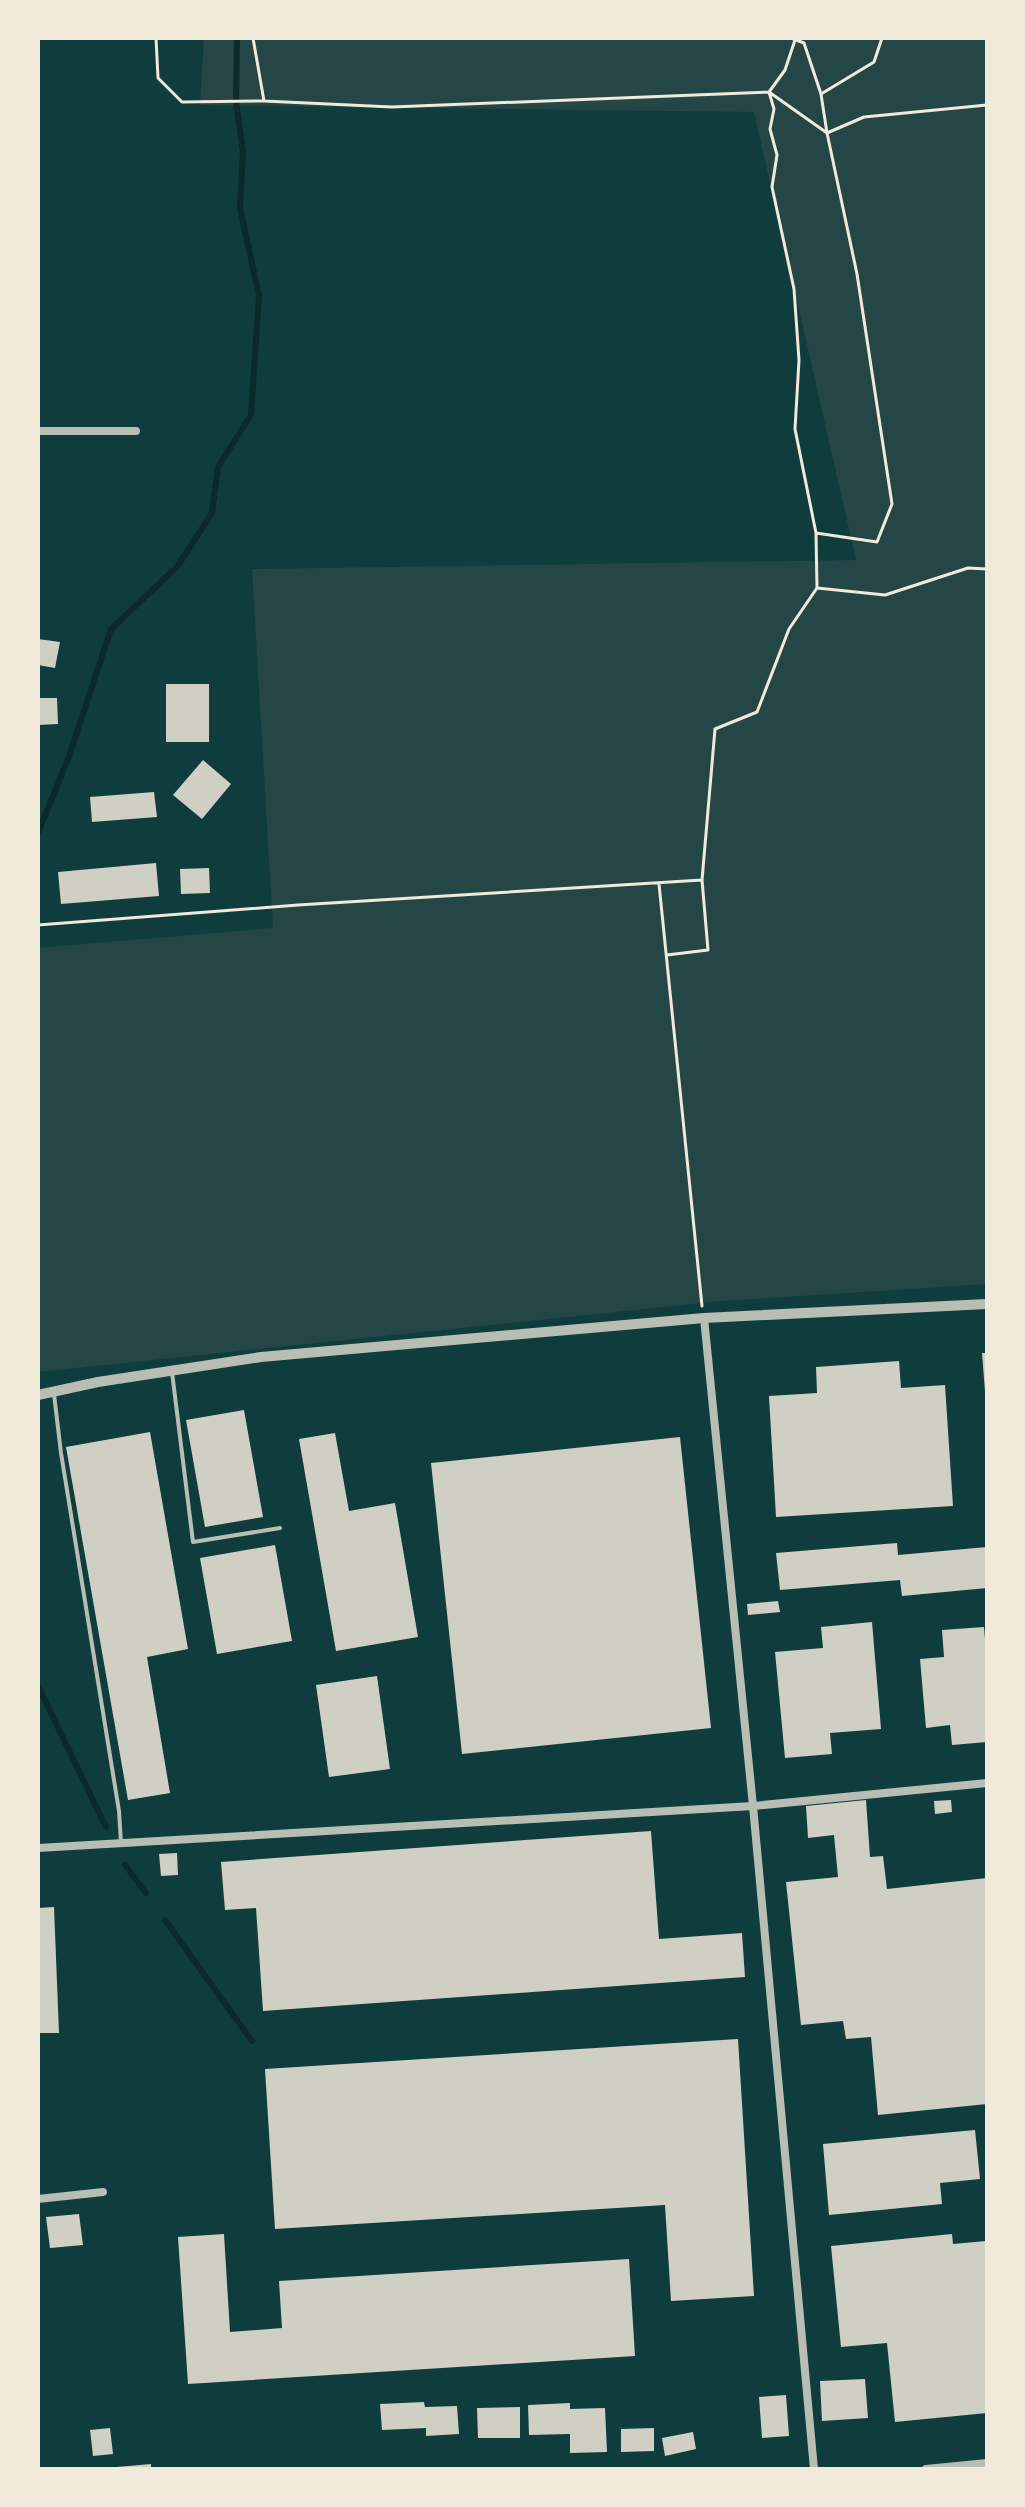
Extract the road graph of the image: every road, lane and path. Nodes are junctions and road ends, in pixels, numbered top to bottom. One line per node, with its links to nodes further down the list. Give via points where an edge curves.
1 (156, 38): 7 (path, via 158,78 182,102)
2 (253, 38): 7 (path)
3 (882, 38): 6 (path, via 874,62)
4 (793, 39): 5 (path, via 785,70); 6 (path, via 804,43)
5 (769, 92): 7 (path, via 392,107); 9 (path); 12 (path, via 777,155 772,187 794,289 799,360 795,429)
6 (821, 94): 9 (path)
7 (264, 101)
8 (987, 105): 9 (path, via 864,117)
9 (827, 133): 12 (path, via 857,274 892,504 877,542)
10 (38, 431): 11 (street)
11 (136, 431)
12 (816, 533): 14 (path)
13 (987, 569): 14 (path, via 968,568 885,595)
14 (817, 588): 15 (path, via 789,629 757,712 715,729)
15 (702, 880): 16 (path); 18 (path, via 708,950)
16 (659, 884): 17 (path); 18 (path)
17 (38, 925)
18 (667, 955): 20 (path)
19 (987, 1304): 20 (street)
20 (704, 1318): 21 (street); 26 (street)
21 (172, 1369): 22 (street); 24 (lane, via 193,1542)
22 (54, 1391): 23 (street); 27 (lane)
23 (38, 1395)
24 (280, 1528)
25 (987, 1783): 26 (street)
26 (753, 1806): 27 (street); 32 (street)
27 (121, 1843): 28 (street)
28 (38, 1848)
29 (103, 2192): 30 (street)
30 (38, 2199)
31 (987, 2463): 33 (street)
32 (814, 2469)
33 (926, 2469)

